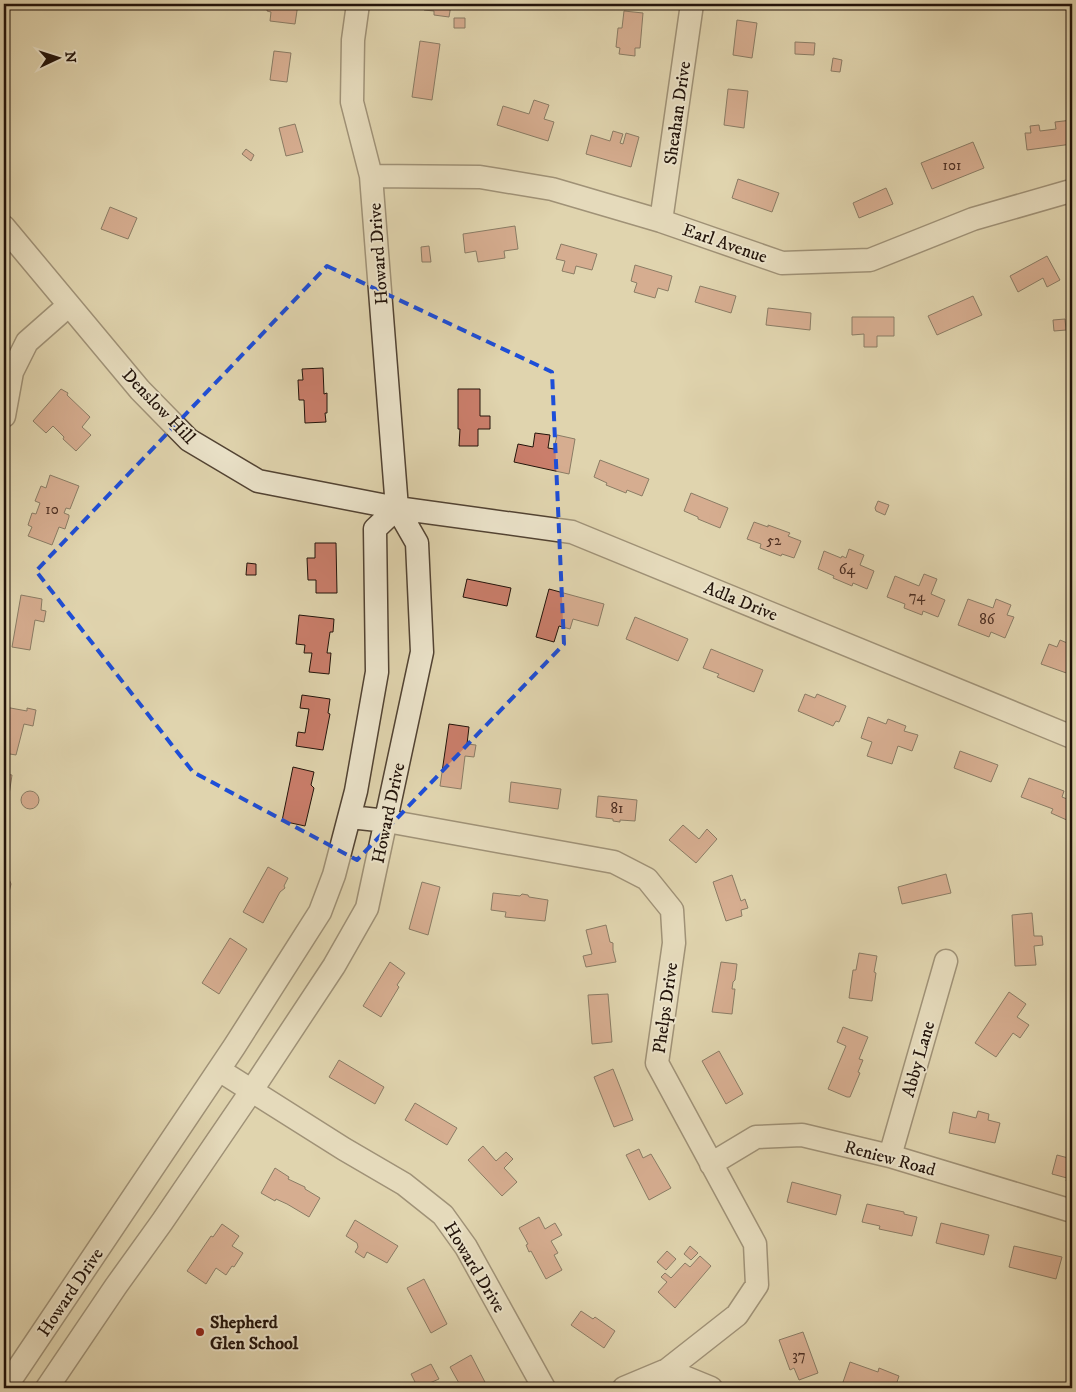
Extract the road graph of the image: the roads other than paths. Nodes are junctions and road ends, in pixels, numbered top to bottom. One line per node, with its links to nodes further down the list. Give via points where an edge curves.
1 (358, 4): 3 (street, Howard Drive, via 353,40 352,102)
2 (692, 4): 5 (street, Sheahan Drive)
3 (371, 176): 5 (street, Earl Avenue, via 480,177 552,189); 9 (street, Howard Drive)
4 (1072, 191): 5 (street, Earl Avenue, via 973,220 870,260 782,263)
5 (661, 221)
6 (4, 227): 7 (street, Denslow Hill)
7 (70, 305): 8 (street, via 27,342 12,372); 9 (street, Denslow Hill, via 140,390 189,440 258,480)
8 (4, 416)
9 (397, 508): 10 (street, Adla Drive, via 572,532); 11 (street, Howard Drive, via 375,529 378,672); 12 (street, Howard Drive, via 417,543 422,652)
10 (1072, 737)
11 (350, 817): 12 (street, Phelps Drive); 14 (street, Howard Drive, via 320,912)
12 (387, 821): 15 (street, Howard Drive, via 367,908 334,966); 17 (street, Phelps Drive, via 614,862 647,879 672,910 674,943 657,1063)
13 (946, 962): 16 (street, Abby Lane)
14 (219, 1070): 15 (street, Howard Drive); 20 (street, Howard Drive)
15 (252, 1090): 21 (street, Howard Drive); 22 (street, Howard Drive, via 404,1184 443,1215 466,1247)
16 (890, 1156): 17 (street, Reniew Road, via 802,1135 756,1137); 18 (street, Reniew Road)
17 (711, 1164): 19 (street, Phelps Drive, via 755,1244 757,1285 737,1316)
18 (1072, 1211)
19 (667, 1370): 23 (street, Phelps Drive); 24 (street)
20 (5, 1388)
21 (47, 1388)
22 (544, 1388)
23 (624, 1388)
24 (711, 1388)

